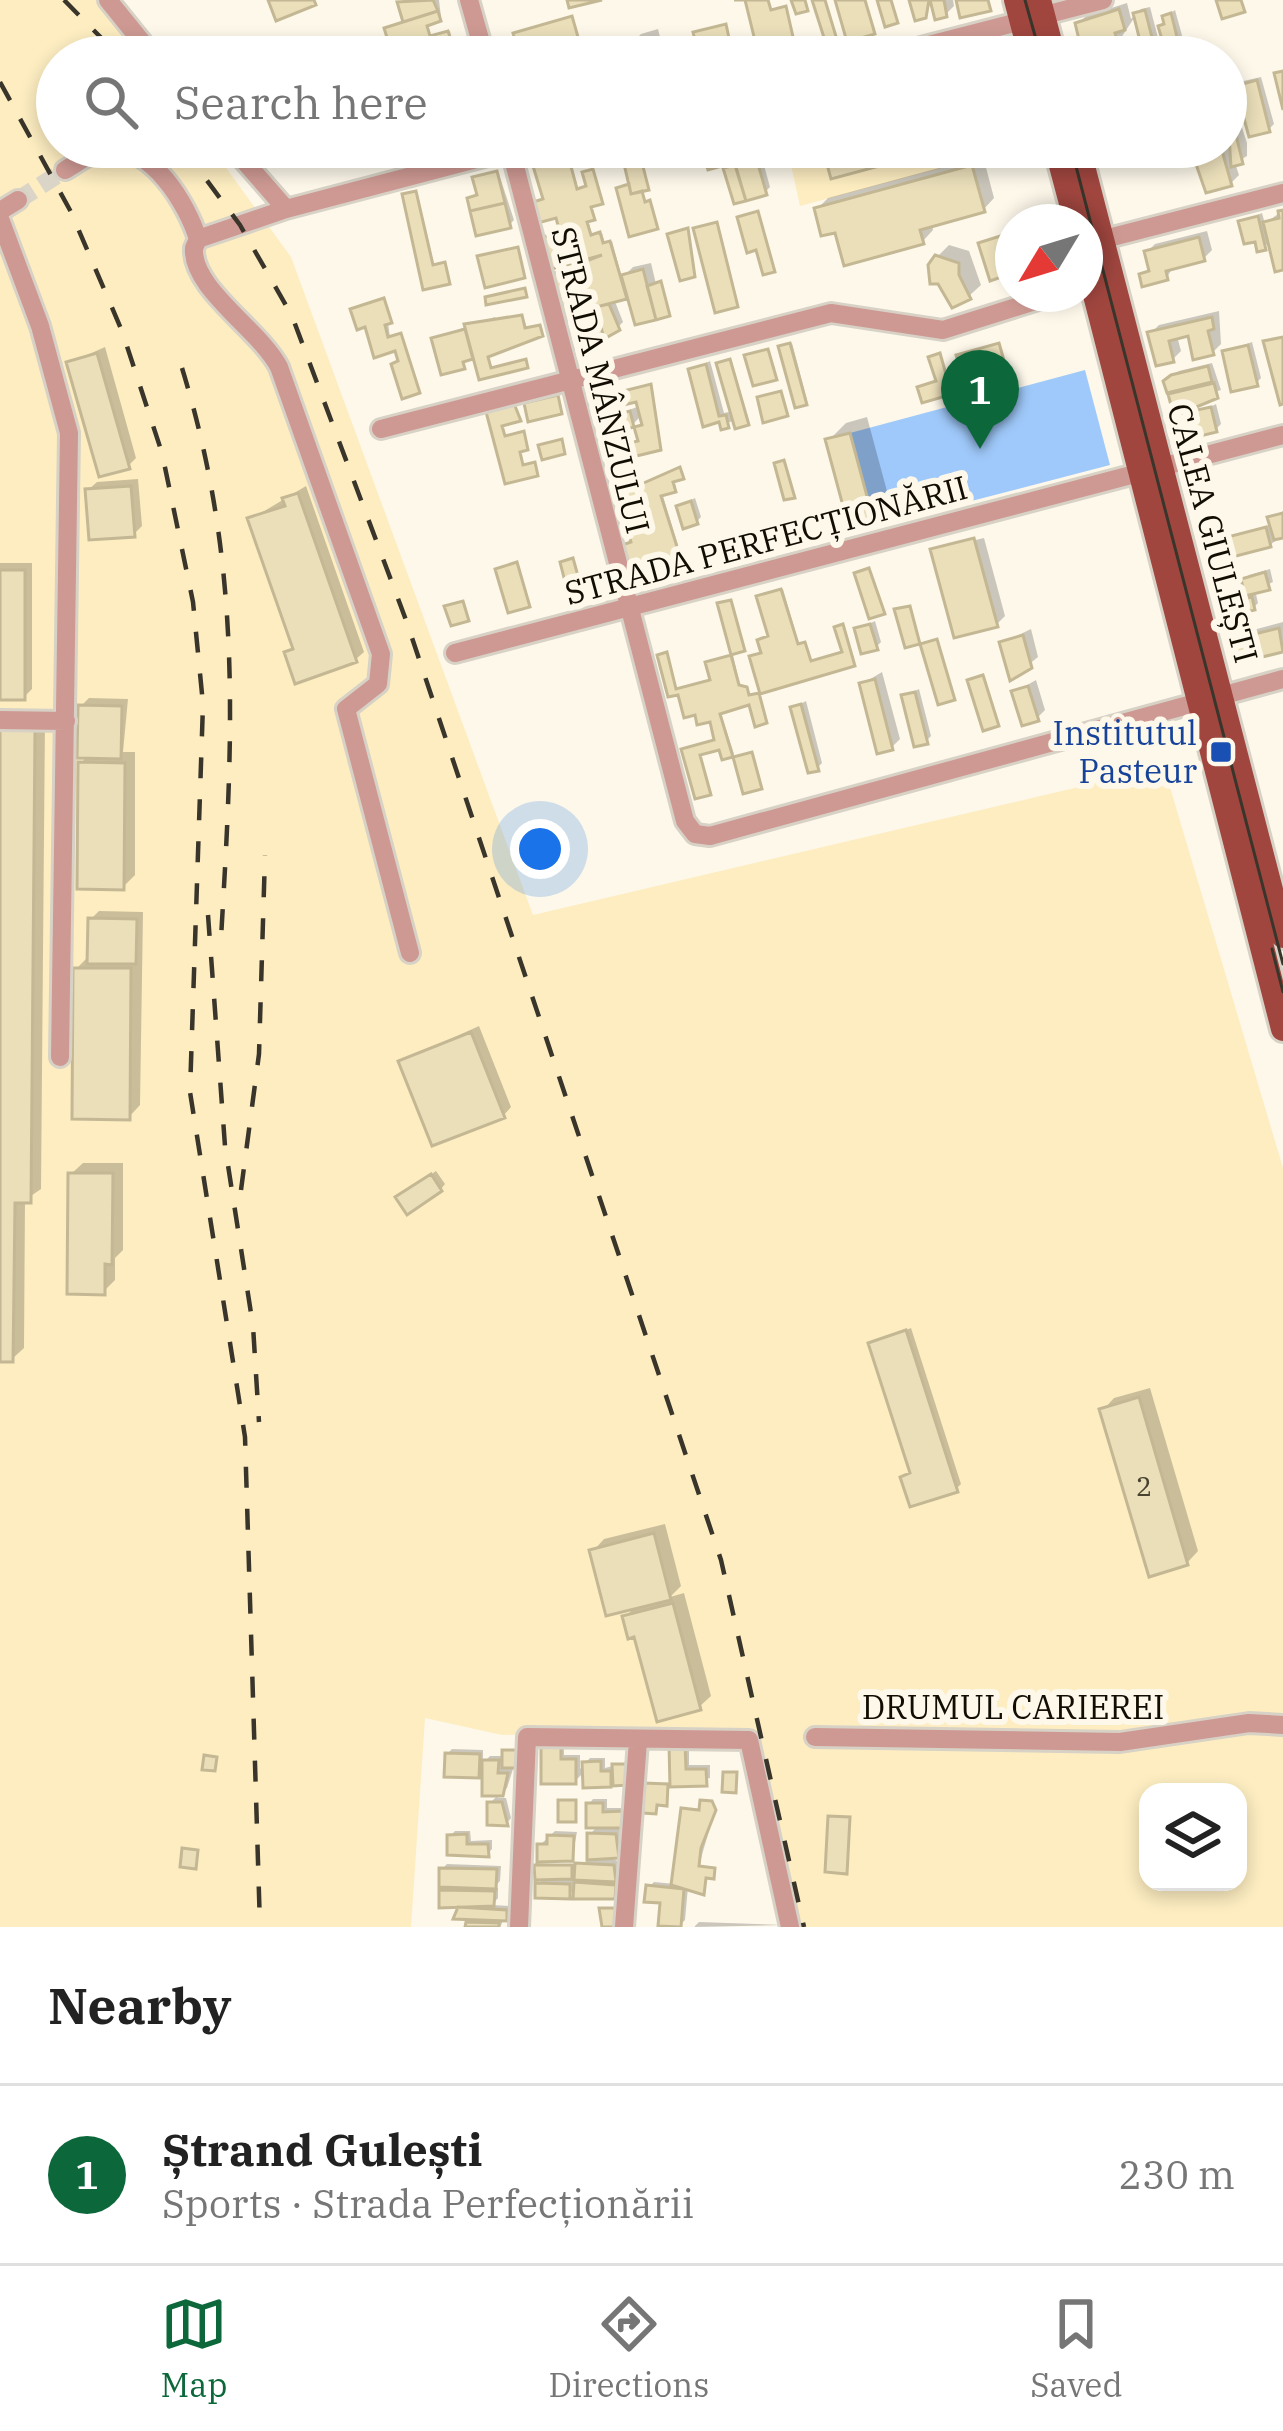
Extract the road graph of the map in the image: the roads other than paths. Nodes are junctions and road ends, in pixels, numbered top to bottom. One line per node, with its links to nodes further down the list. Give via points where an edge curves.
1 (108, 0): 5 (street)
2 (469, 0): 6 (street)
3 (1103, 0): 4 (street)
4 (1030, 9): 7 (street); 8 (main road)
5 (137, 36)
6 (479, 36)
7 (947, 36)
8 (1044, 36)
9 (69, 168): 16 (street)
10 (151, 168): 23 (street)
11 (250, 168): 21 (street)
12 (439, 168): 21 (street)
13 (519, 168): 27 (street, STRADA MÂNZULUI)
14 (1062, 168): 19 (main road)
15 (1081, 168): 20 (main road, CALEA GIULEȘTI)
16 (65, 170)
17 (1283, 193): 24 (street)
18 (18, 200): 22 (street)
19 (1071, 204)
20 (1085, 204)
21 (286, 209): 23 (street)
22 (0, 215): 36 (street, via 69,433)
23 (198, 239): 38 (street, via 195,268 263,341 287,386 381,654 378,684 346,709)
24 (1103, 243)
25 (1103, 306): 30 (main road, CALEA GIULEȘTI)
26 (1000, 312): 27 (street, via 943,330 831,313)
27 (571, 378): 28 (street); 31 (street, STRADA MÂNZULUI)
28 (381, 429)
29 (1283, 435): 30 (street, STRADA PERFECȚIONĂRII)
30 (1152, 470): 31 (street, STRADA PERFECȚIONĂRII); 34 (main road, CALEA GIULEȘTI)
31 (628, 607): 32 (street, STRADA PERFECȚIONĂRII); 34 (street, STRADA MÂNZULUI, via 695,834)
32 (455, 653)
33 (1283, 679): 34 (street)
34 (1211, 698): 37 (main road, CALEA GIULEȘTI); 39 (main road, CALEA GIULEȘTI)
35 (0, 720): 36 (street)
36 (66, 721): 40 (street)
37 (1283, 936)
38 (410, 953)
39 (1283, 1029)
40 (60, 1057)
41 (1283, 1725): 42 (street, DRUMUL CARIEREI, via 1120,1742)
42 (815, 1737)
43 (638, 1741): 44 (street, via 527,1737); 45 (street); 46 (street, via 748,1740)
44 (519, 1927)
45 (624, 1927)
46 (790, 1927)

